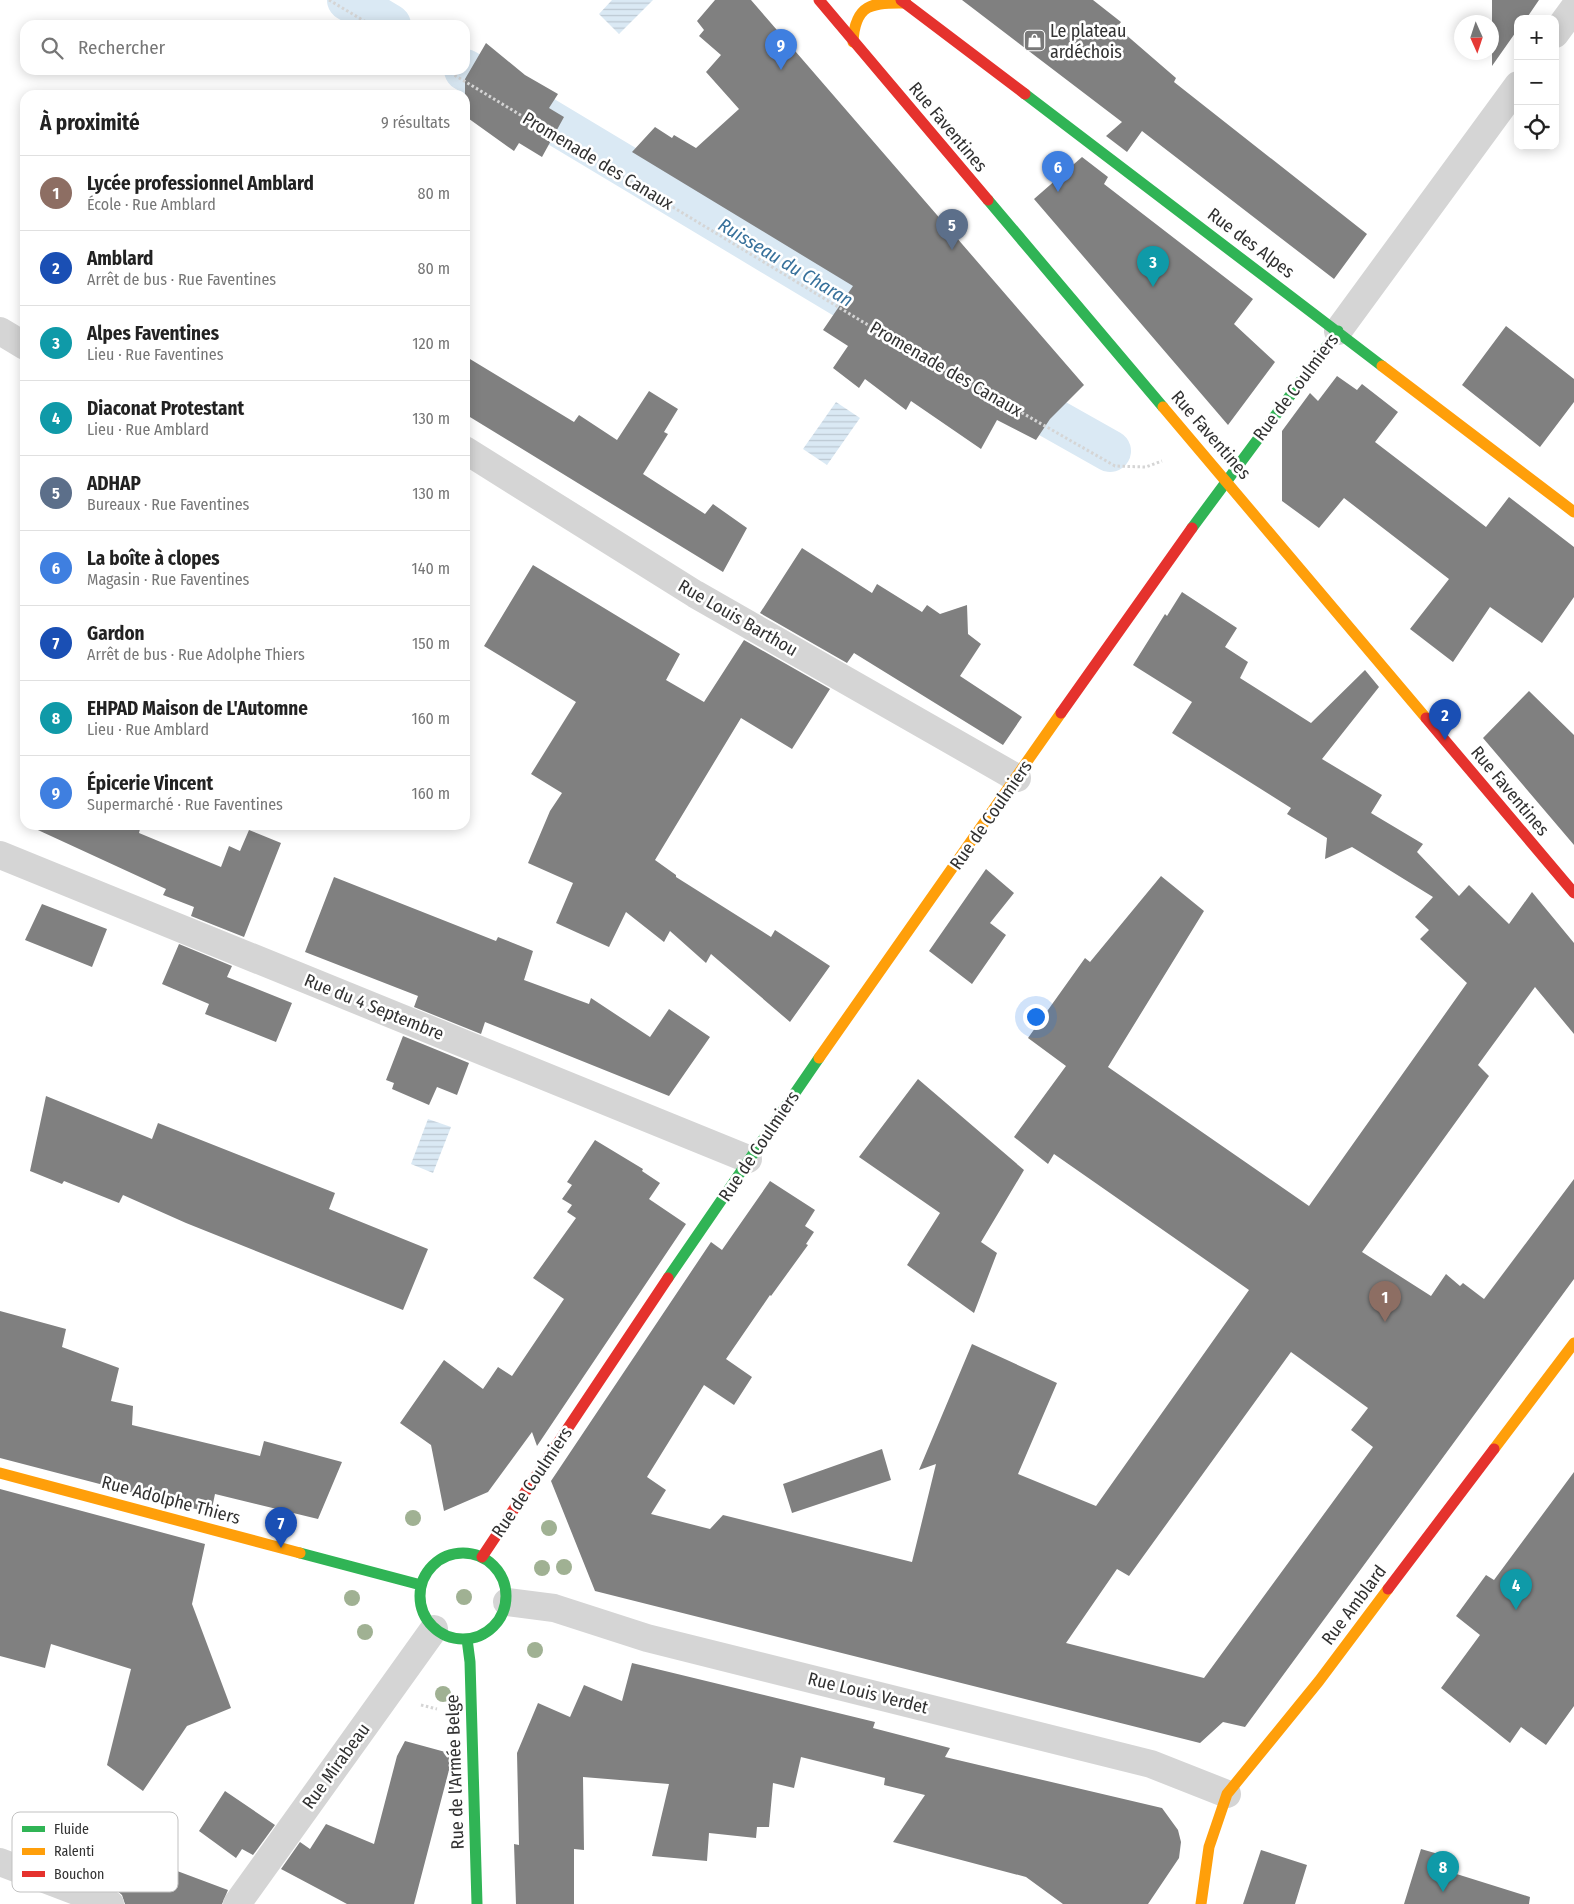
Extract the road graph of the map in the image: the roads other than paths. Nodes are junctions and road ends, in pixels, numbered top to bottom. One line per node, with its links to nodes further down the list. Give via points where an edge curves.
1 (819, 0): 5 (street, Rue Faventines)
2 (903, 2): 5 (street, Rue des Alpes, via 881,2 866,7 857,16); 7 (street, Rue des Alpes)
3 (1574, 8): 4 (street)
4 (1559, 29)
5 (853, 42): 11 (street, Rue Faventines)
6 (1514, 90): 7 (street, Rue de Coulmiers)
7 (1338, 331): 11 (street, Rue de Coulmiers); 12 (street, Rue des Alpes)
8 (0, 332): 9 (street)
9 (20, 343)
10 (470, 453): 13 (street, Rue Louis Barthou, via 695,594)
11 (1226, 479): 13 (street, Rue de Coulmiers); 15 (street, Rue Faventines)
12 (1574, 512)
13 (1017, 778): 16 (street, Rue de Coulmiers)
14 (0, 856): 16 (street, Rue du 4 Septembre)
15 (1574, 894)
16 (748, 1159): 19 (street, Rue de Coulmiers)
17 (1574, 1343): 24 (street, Rue Amblard, via 1319,1681)
18 (0, 1473): 20 (street, Rue Adolphe Thiers)
19 (482, 1557): 20 (street, via 467,1552 438,1560 427,1571); 21 (street, via 494,1564 502,1575)
20 (421, 1585): 22 (street, via 420,1601)
21 (507, 1602): 23 (street, via 493,1628 481,1636); 24 (street, Rue Louis Verdet, via 554,1608 647,1638 1151,1764)
22 (434, 1629): 23 (street); 29 (street, Rue Mirabeau)
23 (466, 1639): 30 (street, Rue de l'Armée Belge, via 470,1662)
24 (1227, 1794): 31 (street, Rue Amblard, via 1209,1847)
25 (0, 1862): 26 (street)
26 (12, 1867)
27 (79, 1892): 28 (street)
28 (110, 1904)
29 (237, 1904)
30 (477, 1904)
31 (1201, 1904)

